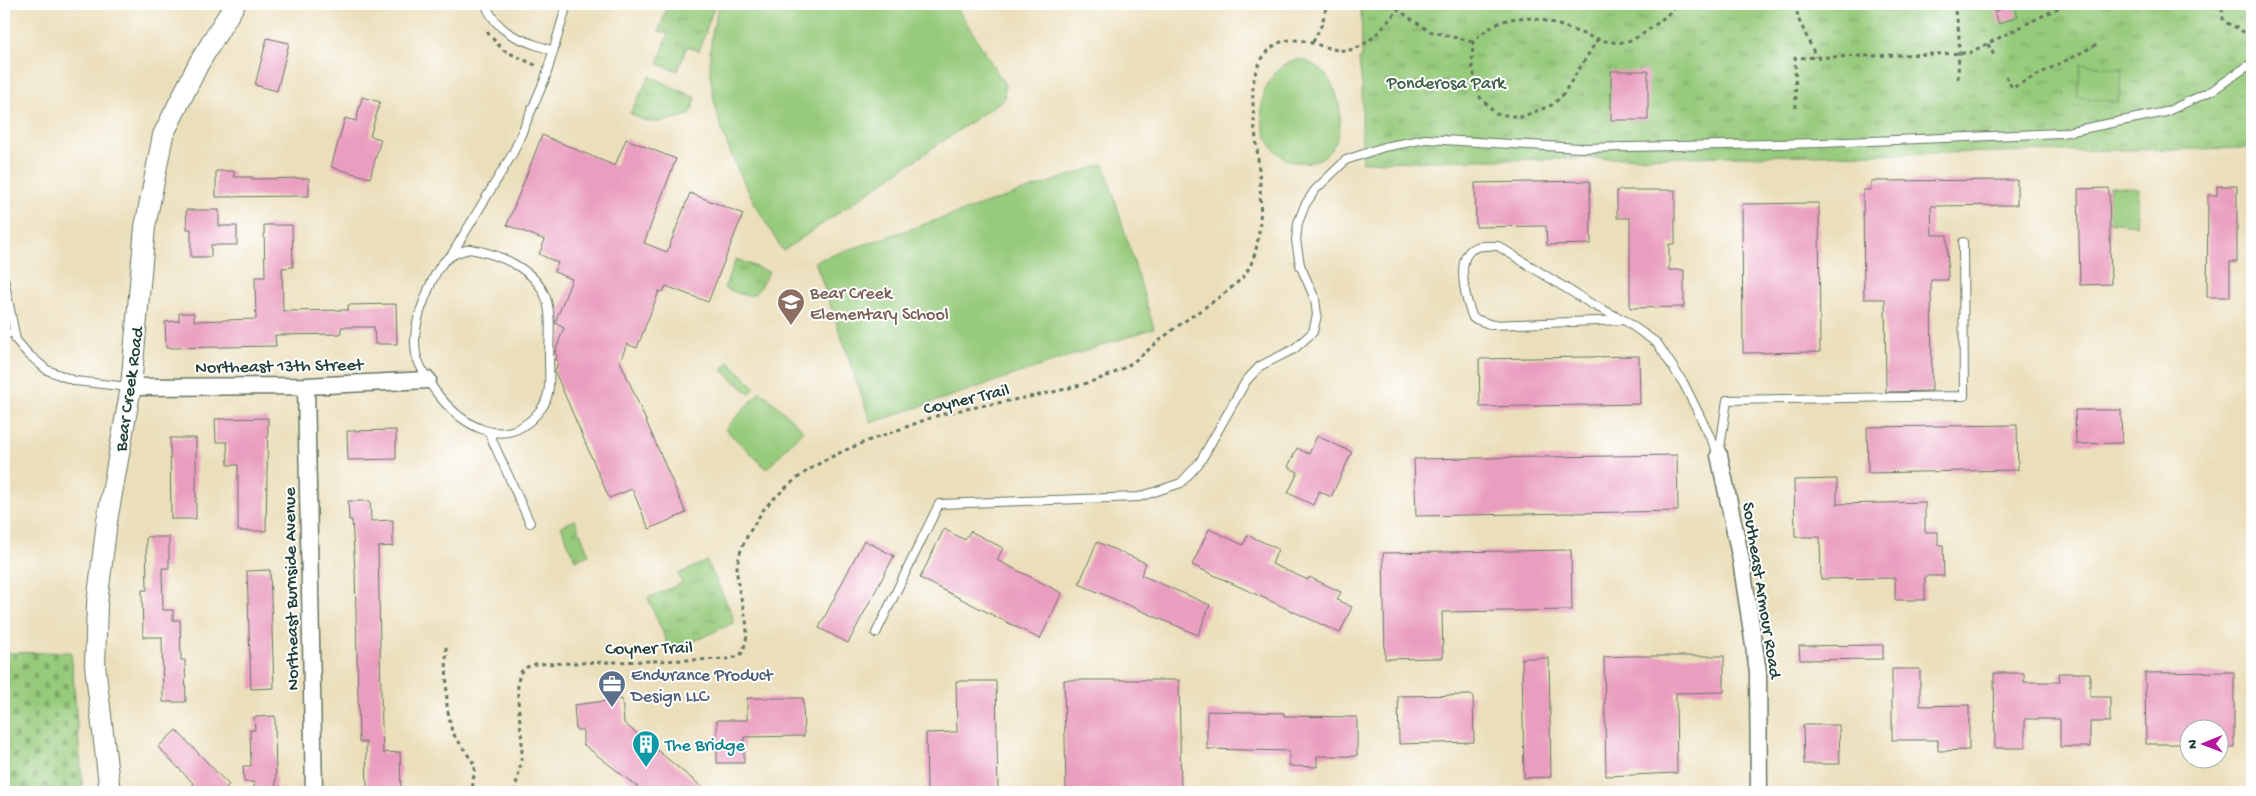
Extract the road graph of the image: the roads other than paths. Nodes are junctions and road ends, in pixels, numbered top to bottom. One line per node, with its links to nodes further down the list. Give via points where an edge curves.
1 (235, 4): 14 (street, Bear Creek Road, via 199,63 163,135 145,227)
2 (485, 4): 4 (lane, via 495,24 503,31)
3 (567, 4): 4 (lane)
4 (553, 51): 7 (lane, via 545,79 513,153)
5 (2252, 63): 18 (lane, via 2213,90 2166,112 2062,133 1822,143 1580,148 1426,139 1384,147 1346,160 1315,190 1298,223 1296,240 1300,265 1315,299 1317,315 1313,332 1294,349 1260,366 1246,381 1200,462 1181,483 1139,497 939,504)
6 (1963, 242): 16 (lane, via 1964,396 1727,400)
7 (452, 254): 12 (lane, via 437,269 418,316 416,356); 15 (lane, via 470,249 483,251 518,266 540,285 546,298 549,313 549,393 542,408 517,429)
8 (4, 279): 10 (lane)
9 (1624, 320): 9 (lane, via 1593,305 1498,246 1481,246 1469,252 1464,262 1466,300 1473,318 1492,325); 16 (lane, via 1657,343 1684,384)
10 (14, 332): 11 (lane); 14 (lane, via 16,340 47,370 75,381)
11 (4, 335)
12 (428, 380): 13 (street, Northeast 13th Street); 15 (lane, via 456,414 469,425)
13 (306, 386): 14 (street, Northeast 13th Street); 20 (street, Northeast Burnside Avenue)
14 (131, 387): 19 (street, Bear Creek Road, via 96,604 95,665)
15 (488, 432): 17 (lane)
16 (1719, 455): 21 (street, Southeast Armour Road, via 1741,560 1758,672)
17 (530, 523)
18 (876, 632)
19 (110, 792)
20 (314, 792)
21 (1759, 792)

